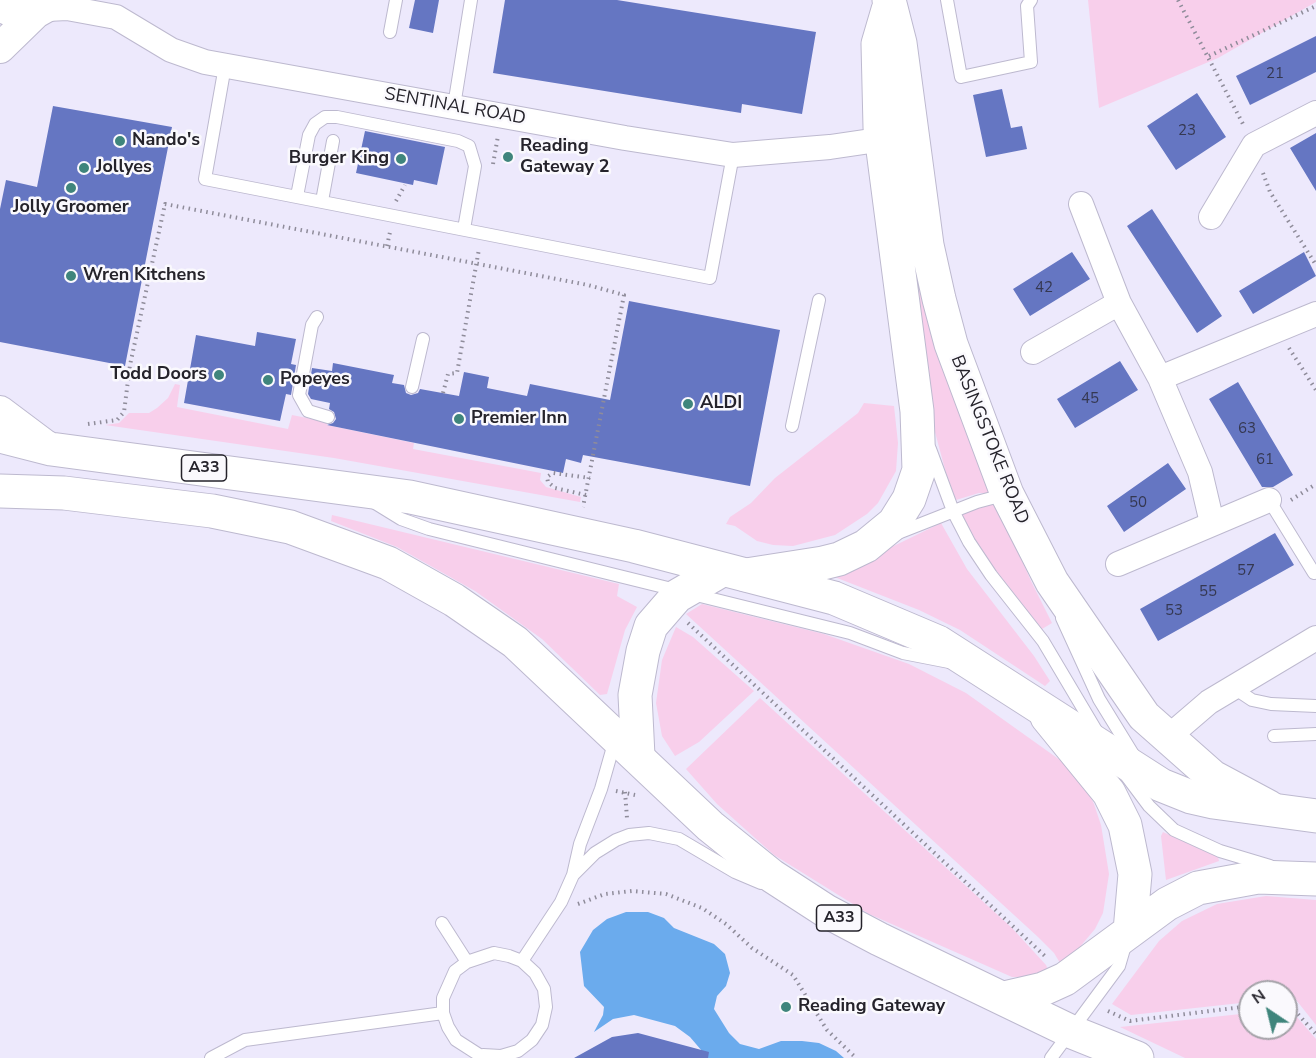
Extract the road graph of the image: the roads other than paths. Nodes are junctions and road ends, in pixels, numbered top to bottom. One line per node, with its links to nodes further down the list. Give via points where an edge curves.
1 (396, 0): 9 (lane)
2 (471, 0): 12 (lane)
3 (947, 0): 4 (lane, via 961,77 1031,62 1027,6)
4 (1031, 0)
5 (889, 2): 14 (main road, BASINGSTOKE ROAD, via 900,43)
6 (0, 7): 7 (street, via 18,14)
7 (47, 8): 8 (street, SENTINAL ROAD); 10 (street)
8 (111, 8): 11 (street, SENTINAL ROAD, via 171,50)
9 (390, 32)
10 (0, 48)
11 (225, 66): 12 (street, SENTINAL ROAD); 17 (lane, via 205,179)
12 (454, 106): 16 (street, SENTINAL ROAD)
13 (1316, 112): 20 (street, via 1254,145)
14 (897, 137): 16 (street, SENTINAL ROAD); 31 (main road, BASINGSTOKE ROAD); 38 (main road, BASINGSTOKE ROAD, via 951,344)
15 (333, 141): 18 (lane)
16 (733, 155): 21 (lane, via 710,278)
17 (297, 196): 18 (lane); 21 (lane, via 309,135 315,124 325,117 370,123 469,146 476,166)
18 (322, 201): 21 (lane)
19 (1080, 204): 23 (street)
20 (1211, 217)
21 (464, 229)
22 (819, 300): 33 (lane)
23 (1119, 303): 27 (street); 28 (street)
24 (1316, 314): 28 (street)
25 (317, 316): 32 (lane, via 298,395 308,411)
26 (423, 339): 29 (lane)
27 (1033, 352)
28 (1160, 378): 41 (street, via 1200,472)
29 (412, 387)
30 (0, 411): 35 (street)
31 (917, 411): 40 (lane); 42 (main road, BASINGSTOKE ROAD, via 921,458 916,483 894,523)
32 (328, 417)
33 (792, 426)
34 (0, 436): 35 (main road, A33)
35 (51, 449): 36 (main road, A33)
36 (351, 488): 44 (main road, A33, via 537,524); 47 (lane, via 400,519)
37 (0, 491): 56 (main road, A33, via 64,493 212,511 290,527 388,563 454,600 515,642)
38 (1007, 494): 40 (lane); 46 (main road, BASINGSTOKE ROAD)
39 (1272, 505): 41 (street); 45 (lane)
40 (953, 511): 42 (lane, via 906,532); 57 (lane, via 979,559 1043,641)
41 (1212, 522): 43 (street)
42 (875, 540): 44 (main road, BASINGSTOKE ROAD, via 839,559)
43 (1118, 564)
44 (734, 573): 47 (main road, BASINGSTOKE ROAD); 49 (main road, BASINGSTOKE ROAD / A33, via 866,609 938,642)
45 (1314, 573)
46 (1052, 582): 55 (main road, BASINGSTOKE ROAD, via 1131,701); 58 (lane, via 1064,626 1100,699 1134,755)
47 (684, 607): 49 (lane, via 850,633 903,653); 56 (main road, BASINGSTOKE ROAD, via 662,611 651,626 642,651)
48 (1316, 638): 50 (street)
49 (980, 667): 51 (main road, BASINGSTOKE ROAD / A33)
50 (1234, 688): 52 (lane, via 1252,700); 55 (street, via 1209,702)
51 (1038, 706): 57 (main road, BASINGSTOKE ROAD / A33); 65 (main road, via 1091,768 1122,818 1135,874)
52 (1316, 706)
53 (1316, 734): 54 (lane)
54 (1274, 736)
55 (1167, 738): 59 (main road, BASINGSTOKE ROAD, via 1213,777)
56 (627, 745): 61 (lane, via 601,789); 63 (main road, A33, via 742,854)
57 (1110, 753): 58 (main road, BASINGSTOKE ROAD / A33); 62 (lane, via 1149,806 1174,830 1220,851)
58 (1161, 785): 59 (main road, BASINGSTOKE ROAD / A33, via 1191,797)
59 (1278, 812): 60 (main road, BASINGSTOKE ROAD / A33)
60 (1316, 816)
61 (573, 875): 63 (lane, via 616,840 638,834 666,835 735,872); 66 (lane, via 555,913)
62 (1307, 878): 65 (main road, via 1258,877 1198,888 1167,904)
63 (825, 911): 68 (main road, A33)
64 (442, 923): 67 (lane)
65 (1130, 931): 68 (main road, via 1065,979 1043,989); 70 (lane, via 1119,966)
66 (522, 961): 67 (lane, via 494,953); 71 (lane, via 544,989 542,1025 518,1051)
67 (466, 962): 69 (lane, via 447,984)
68 (1004, 998): 70 (main road, A33)
69 (443, 1013): 71 (lane, via 456,1040); 72 (lane, via 245,1041)
70 (1072, 1032): 73 (lane); 74 (main road, A33)
71 (483, 1057)
72 (211, 1058)
73 (1051, 1058)
74 (1137, 1058)

